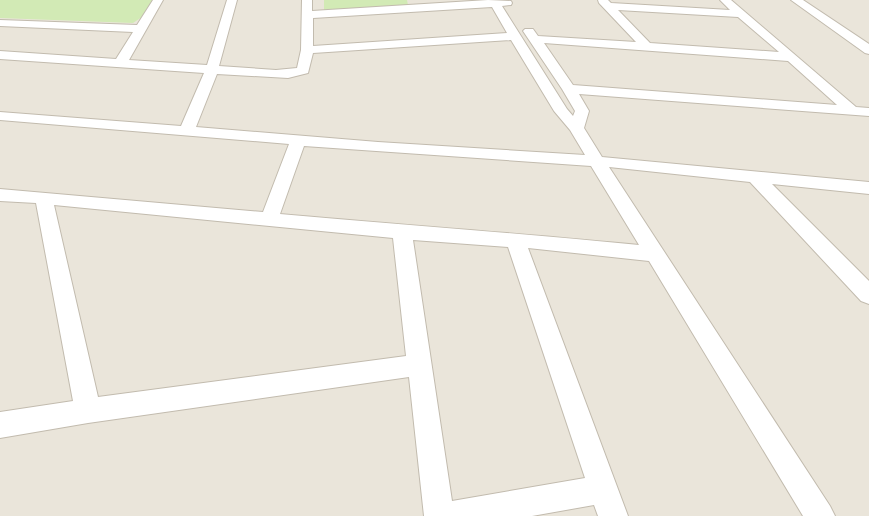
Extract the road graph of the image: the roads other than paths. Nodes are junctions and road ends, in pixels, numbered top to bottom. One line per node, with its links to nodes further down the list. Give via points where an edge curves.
1 (158, 0): 12 (street)
2 (232, 0): 21 (street)
3 (308, 0): 10 (street)
4 (725, 0): 9 (street)
5 (796, 0): 17 (street)
6 (501, 2): 8 (street); 13 (street); 14 (street, via 519,18)
7 (604, 3): 9 (street); 15 (street)
8 (411, 4): 10 (street)
9 (742, 14): 19 (street)
10 (308, 15): 16 (street)
11 (0, 22): 12 (street)
12 (140, 29): 20 (street)
13 (516, 36): 16 (street); 26 (street, via 561,111)
14 (534, 39): 15 (street); 22 (street)
15 (646, 46): 19 (street)
16 (307, 50): 21 (street, via 303,70 296,73)
17 (869, 50)
18 (0, 56): 20 (street)
19 (792, 57): 23 (street)
20 (121, 62): 21 (street)
21 (212, 69): 27 (street)
22 (569, 89): 23 (street); 26 (street, via 582,111)
23 (852, 111): 24 (street)
24 (869, 112)
25 (0, 116): 27 (street)
26 (576, 128): 29 (street)
27 (187, 131): 28 (street)
28 (298, 140): 29 (street); 34 (street)
29 (596, 161): 30 (street); 37 (street)
30 (755, 177): 31 (street); 38 (street)
31 (869, 188)
32 (0, 195): 33 (street)
33 (44, 198): 34 (street); 40 (street)
34 (269, 220): 35 (street)
35 (402, 232): 36 (street); 39 (street)
36 (515, 240): 37 (street); 42 (street)
37 (654, 254): 46 (street)
38 (869, 295)
39 (418, 365): 40 (street); 43 (street)
40 (88, 412): 41 (street)
41 (0, 425)
42 (603, 490): 44 (street); 45 (street)
43 (439, 516)
44 (451, 516)
45 (613, 516)
46 (820, 516)

